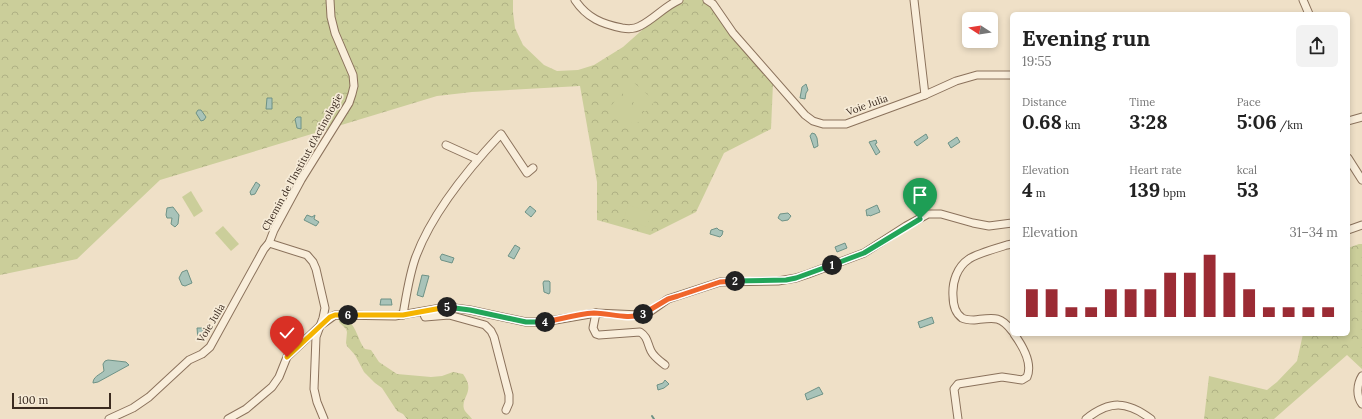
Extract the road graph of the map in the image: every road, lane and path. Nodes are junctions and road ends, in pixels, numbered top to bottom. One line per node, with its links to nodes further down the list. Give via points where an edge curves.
1 (330, 0): 20 (street, Chemin de l'Institut d'Actinologie, via 335,33 353,75 352,94 298,186)
2 (575, 0): 3 (street, via 601,23 632,28 640,27)
3 (679, 0)
4 (707, 0): 9 (street, Voie Julia, via 713,4 733,33 813,121 823,124 846,124)
5 (914, 0): 9 (street)
6 (1303, 0): 7 (street)
7 (1308, 12)
8 (1010, 75): 9 (street, Voie Julia, via 977,75)
9 (925, 95)
10 (1362, 116): 11 (street)
11 (1350, 120)
12 (446, 145): 13 (street)
13 (477, 159): 15 (street, via 501,134 527,173); 24 (street, via 431,226 416,258)
14 (1350, 161): 16 (street)
15 (533, 168)
16 (1362, 180)
17 (1010, 223): 23 (street, via 989,226 938,213 928,214 864,253 796,278 778,281 720,282 668,299 640,315)
18 (1362, 225): 19 (street)
19 (1350, 229)
20 (269, 243): 25 (street, via 307,255 313,262 325,308); 32 (street, Voie Julia, via 210,347 189,360 149,397)
21 (1010, 244): 26 (street, via 969,259 956,273 952,291 956,311 961,317 968,320 995,318 1003,321)
22 (423, 312): 23 (street, via 454,307 533,322); 24 (street); 31 (street, via 425,317 449,315 485,325 491,331 509,395)
23 (596, 313): 28 (street, via 593,328 596,334 640,332 647,339 651,351)
24 (403, 315): 25 (street, via 335,315)
25 (321, 326): 33 (street, via 287,357 272,387); 34 (street, via 316,337 314,389)
26 (1010, 329)
27 (1016, 336): 35 (street, via 1026,357 1030,371 1028,377 1022,380 1002,377 958,384 954,389)
28 (665, 365)
29 (1362, 376): 30 (street, via 1358,394)
30 (1362, 404)
31 (506, 410)
32 (109, 419)
33 (228, 419)
34 (324, 419)
35 (958, 419)
36 (1086, 419): 37 (street, via 1106,406 1118,405 1130,406)
37 (1151, 419)

